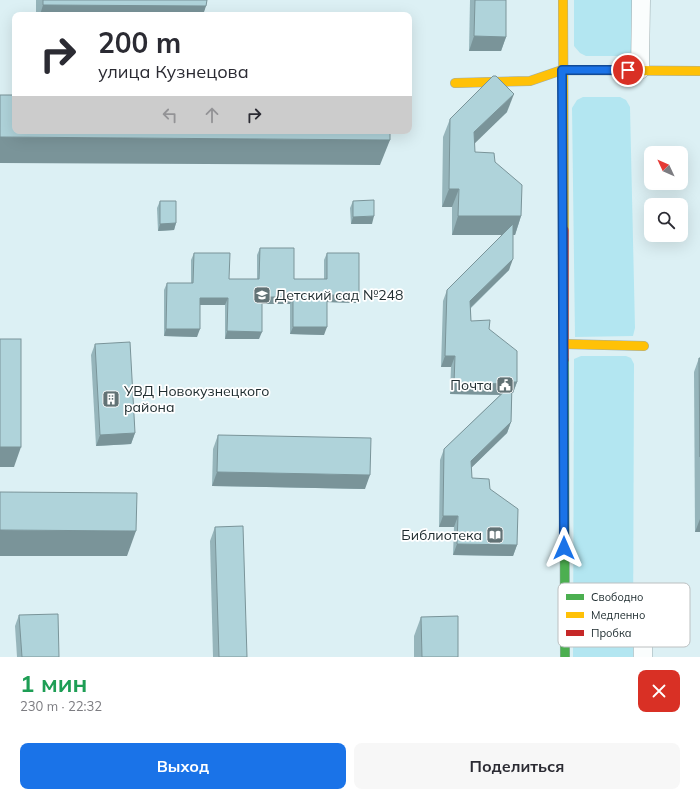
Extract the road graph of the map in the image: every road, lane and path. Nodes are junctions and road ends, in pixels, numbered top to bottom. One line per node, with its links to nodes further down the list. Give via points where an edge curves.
1 (563, 0): 3 (street)
2 (641, 0): 4 (street)
3 (562, 70): 4 (street); 6 (street, via 530,81); 7 (street)
4 (640, 70): 5 (street)
5 (700, 71)
6 (455, 83)
7 (564, 344): 8 (street); 9 (street)
8 (644, 346)
9 (565, 583)
10 (565, 647): 11 (street)
11 (565, 657)

